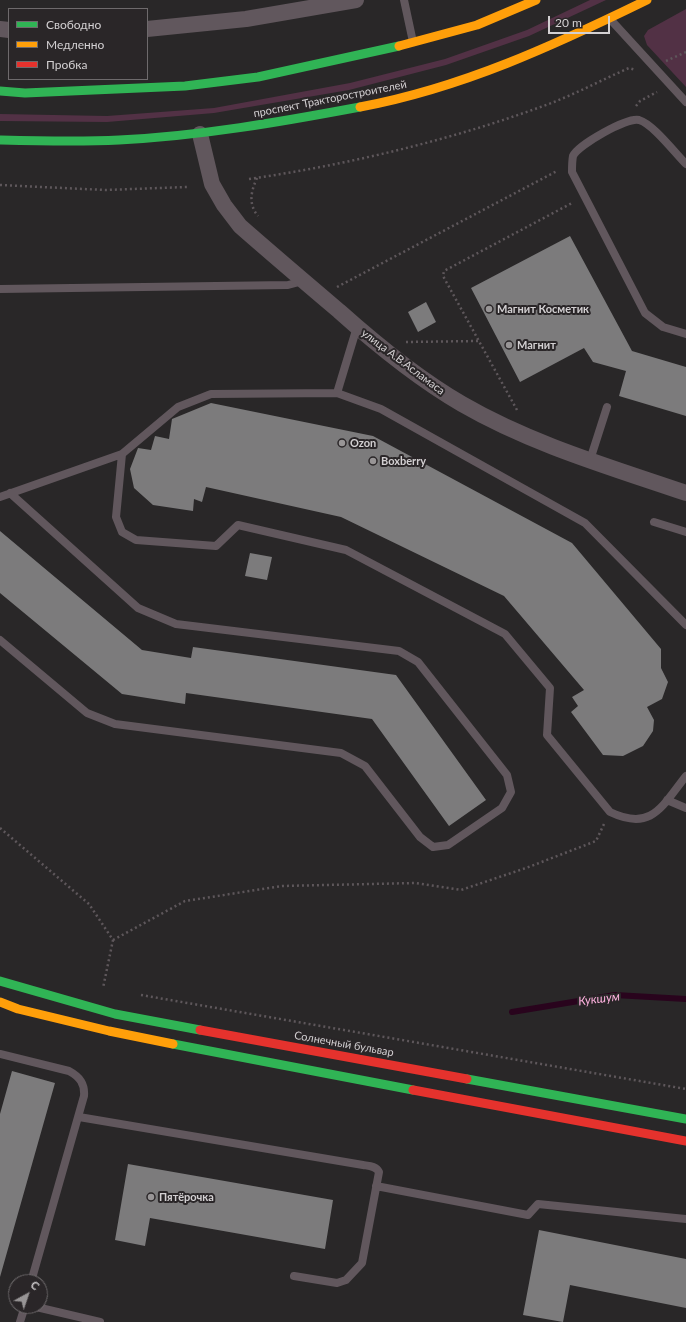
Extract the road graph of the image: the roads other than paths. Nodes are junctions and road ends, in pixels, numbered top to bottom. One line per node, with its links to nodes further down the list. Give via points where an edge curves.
1 (356, 0): 6 (street, via 246,20)
2 (404, 0): 7 (lane)
3 (536, 0): 7 (street, via 477,25)
4 (647, 0): 5 (street, проспект Тракторостроителей)
5 (609, 18): 9 (lane); 10 (street, проспект Тракторостроителей, via 484,73 431,91 369,106)
6 (148, 30)
7 (413, 43): 8 (street, via 258,77 185,86 25,93)
8 (0, 91)
9 (686, 102)
10 (200, 134): 11 (street, проспект Тракторостроителей, via 105,141); 13 (street, улица А.В.Асламаса, via 212,184 224,206 240,226)
11 (0, 140)
12 (686, 164): 16 (lane, via 650,126 638,119 624,122 582,146 573,156 572,172 645,313 663,327)
13 (303, 281): 14 (lane, via 288,285); 15 (street, улица А.В.Асламаса)
14 (0, 289)
15 (357, 327): 17 (lane); 20 (street, улица А.В.Асламаса, via 415,373 461,404 510,429)
16 (686, 334)
17 (338, 393): 19 (lane, via 211,394 178,407); 26 (lane, via 380,409 585,523)
18 (607, 407): 20 (lane)
19 (122, 454): 21 (lane); 29 (lane, via 116,517 122,532 136,540 216,546 238,524 346,550 505,634 550,688 547,735 610,812 621,817 646,818 656,814)
20 (590, 460): 22 (street, улица А.В.Асламаса)
21 (10, 493): 23 (lane); 27 (lane, via 138,608 176,624 399,651 418,662 507,775 511,792 502,808 448,845 433,847 420,837 365,766 341,753 115,724 87,712)
22 (686, 493)
23 (0, 497)
24 (654, 522): 25 (lane)
25 (686, 532)
26 (686, 625)
27 (0, 640)
28 (686, 776): 29 (lane)
29 (666, 800): 30 (lane)
30 (686, 808)
31 (0, 981): 35 (street, Солнечный бульвар, via 115,1014)
32 (0, 1002): 36 (street, via 18,1009 161,1042)
33 (0, 1054): 34 (lane, via 76,1075 84,1089)
34 (79, 1116): 37 (lane, via 374,1167 379,1172); 39 (lane)
35 (686, 1119)
36 (686, 1140)
37 (376, 1186): 38 (lane, via 528,1215 538,1204); 40 (lane, via 364,1256 362,1263 352,1274 346,1280 337,1283)
38 (686, 1219)
39 (33, 1274)
40 (294, 1276)
41 (48, 1310): 42 (lane)
42 (100, 1322)

